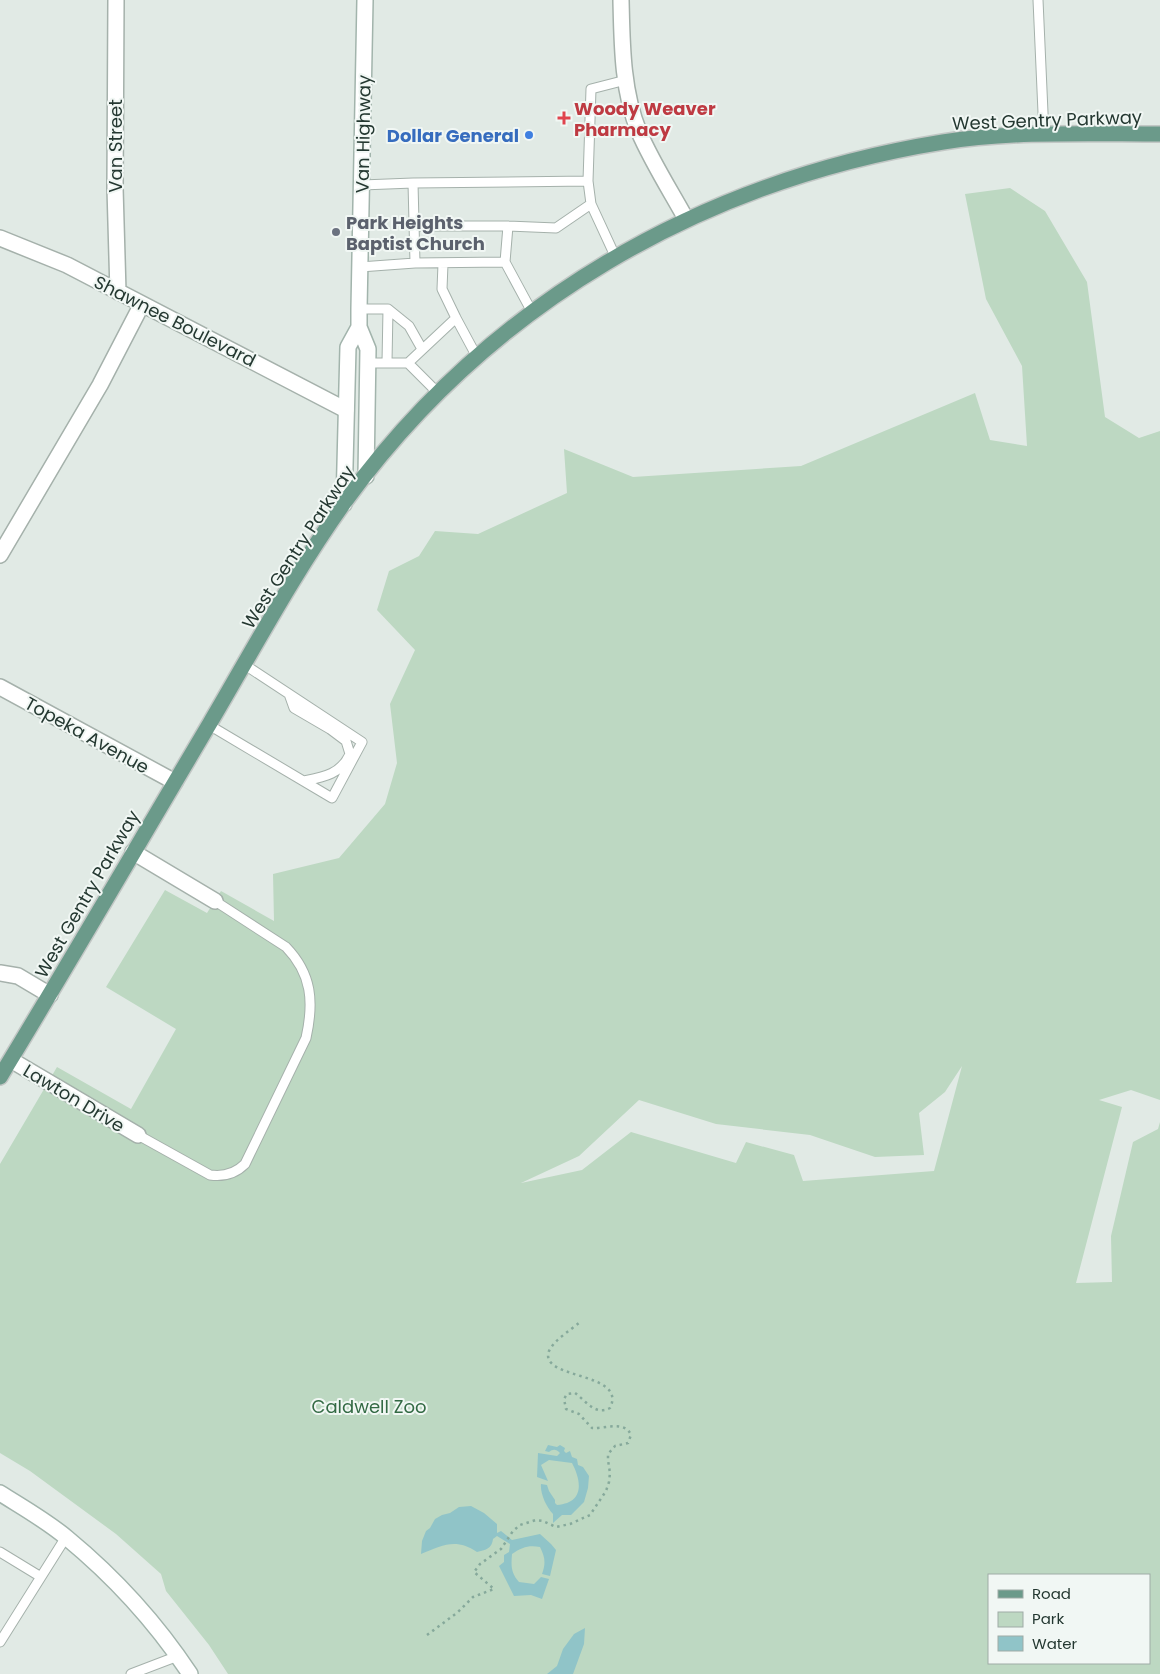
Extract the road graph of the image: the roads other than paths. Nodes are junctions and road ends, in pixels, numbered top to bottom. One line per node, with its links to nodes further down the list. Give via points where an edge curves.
1 (116, 0): 21 (street, Van Street)
2 (365, 0): 10 (street, Van Highway)
3 (621, 0): 5 (street)
4 (1038, 0): 7 (lane)
5 (626, 80): 8 (lane, via 591,89); 12 (street, via 639,130)
6 (1160, 134): 7 (main road, West Gentry Parkway)
7 (1044, 135): 12 (main road, West Gentry Parkway, via 944,142 872,157 759,189)
8 (588, 181): 9 (lane); 11 (lane)
9 (413, 183): 10 (lane); 13 (lane)
10 (362, 185): 20 (street, Van Highway)
11 (591, 204): 14 (lane, via 556,228); 16 (lane)
12 (686, 219): 16 (main road, West Gentry Parkway)
13 (413, 226): 14 (lane); 18 (lane)
14 (508, 226): 17 (lane)
15 (0, 238): 21 (street, Shawnee Boulevard, via 67,265)
16 (616, 258): 25 (main road, West Gentry Parkway)
17 (505, 262): 19 (lane); 25 (lane)
18 (415, 263): 19 (lane); 20 (lane)
19 (443, 264): 26 (lane, via 442,289)
20 (360, 267): 23 (street, Van Highway)
21 (118, 292): 22 (street, Shawnee Boulevard)
22 (142, 304): 34 (street, Shawnee Boulevard); 37 (street, via 100,385)
23 (359, 309): 24 (lane); 27 (street, Van Highway)
24 (388, 309): 28 (lane, via 409,326); 30 (lane)
25 (532, 312): 29 (main road, West Gentry Parkway)
26 (456, 318): 28 (lane); 29 (lane)
27 (359, 327): 31 (street, Van Highway, via 368,349); 34 (street, Van Highway, via 348,347)
28 (422, 349): 32 (lane)
29 (477, 356): 33 (main road, West Gentry Parkway)
30 (387, 362): 31 (lane); 32 (lane)
31 (367, 363): 35 (street, Van Highway)
32 (408, 363): 33 (lane)
33 (438, 393): 35 (main road, West Gentry Parkway)
34 (346, 410): 36 (street, Van Highway)
35 (366, 476): 36 (main road, West Gentry Parkway)
36 (344, 504): 38 (main road, West Gentry Parkway)
37 (0, 555)
38 (244, 664): 40 (lane); 41 (main road, West Gentry Parkway)
39 (0, 687): 43 (street, Topeka Avenue)
40 (289, 694): 42 (lane, via 294,708 346,741 350,754 346,764 338,770); 42 (lane, via 362,742 332,798)
41 (209, 725): 42 (lane); 43 (main road, West Gentry Parkway)
42 (304, 781)
43 (175, 782): 44 (main road, West Gentry Parkway)
44 (133, 852): 45 (street); 47 (main road, West Gentry Parkway)
45 (215, 901): 50 (lane, via 294,955 306,977 311,999 306,1038 245,1164 239,1170 219,1176 210,1175)
46 (0, 973): 47 (street, via 18,976)
47 (50, 994): 48 (main road, West Gentry Parkway)
48 (11, 1060): 49 (main road, West Gentry Parkway); 50 (street, Lawton Drive)
49 (0, 1077)
50 (138, 1135)
51 (0, 1493): 52 (street)
52 (66, 1537): 54 (lane); 56 (street, via 110,1578)
53 (0, 1552): 54 (lane)
54 (41, 1577): 55 (lane)
55 (0, 1642)
56 (178, 1656): 57 (lane); 58 (street)
57 (131, 1674)
58 (190, 1674)

